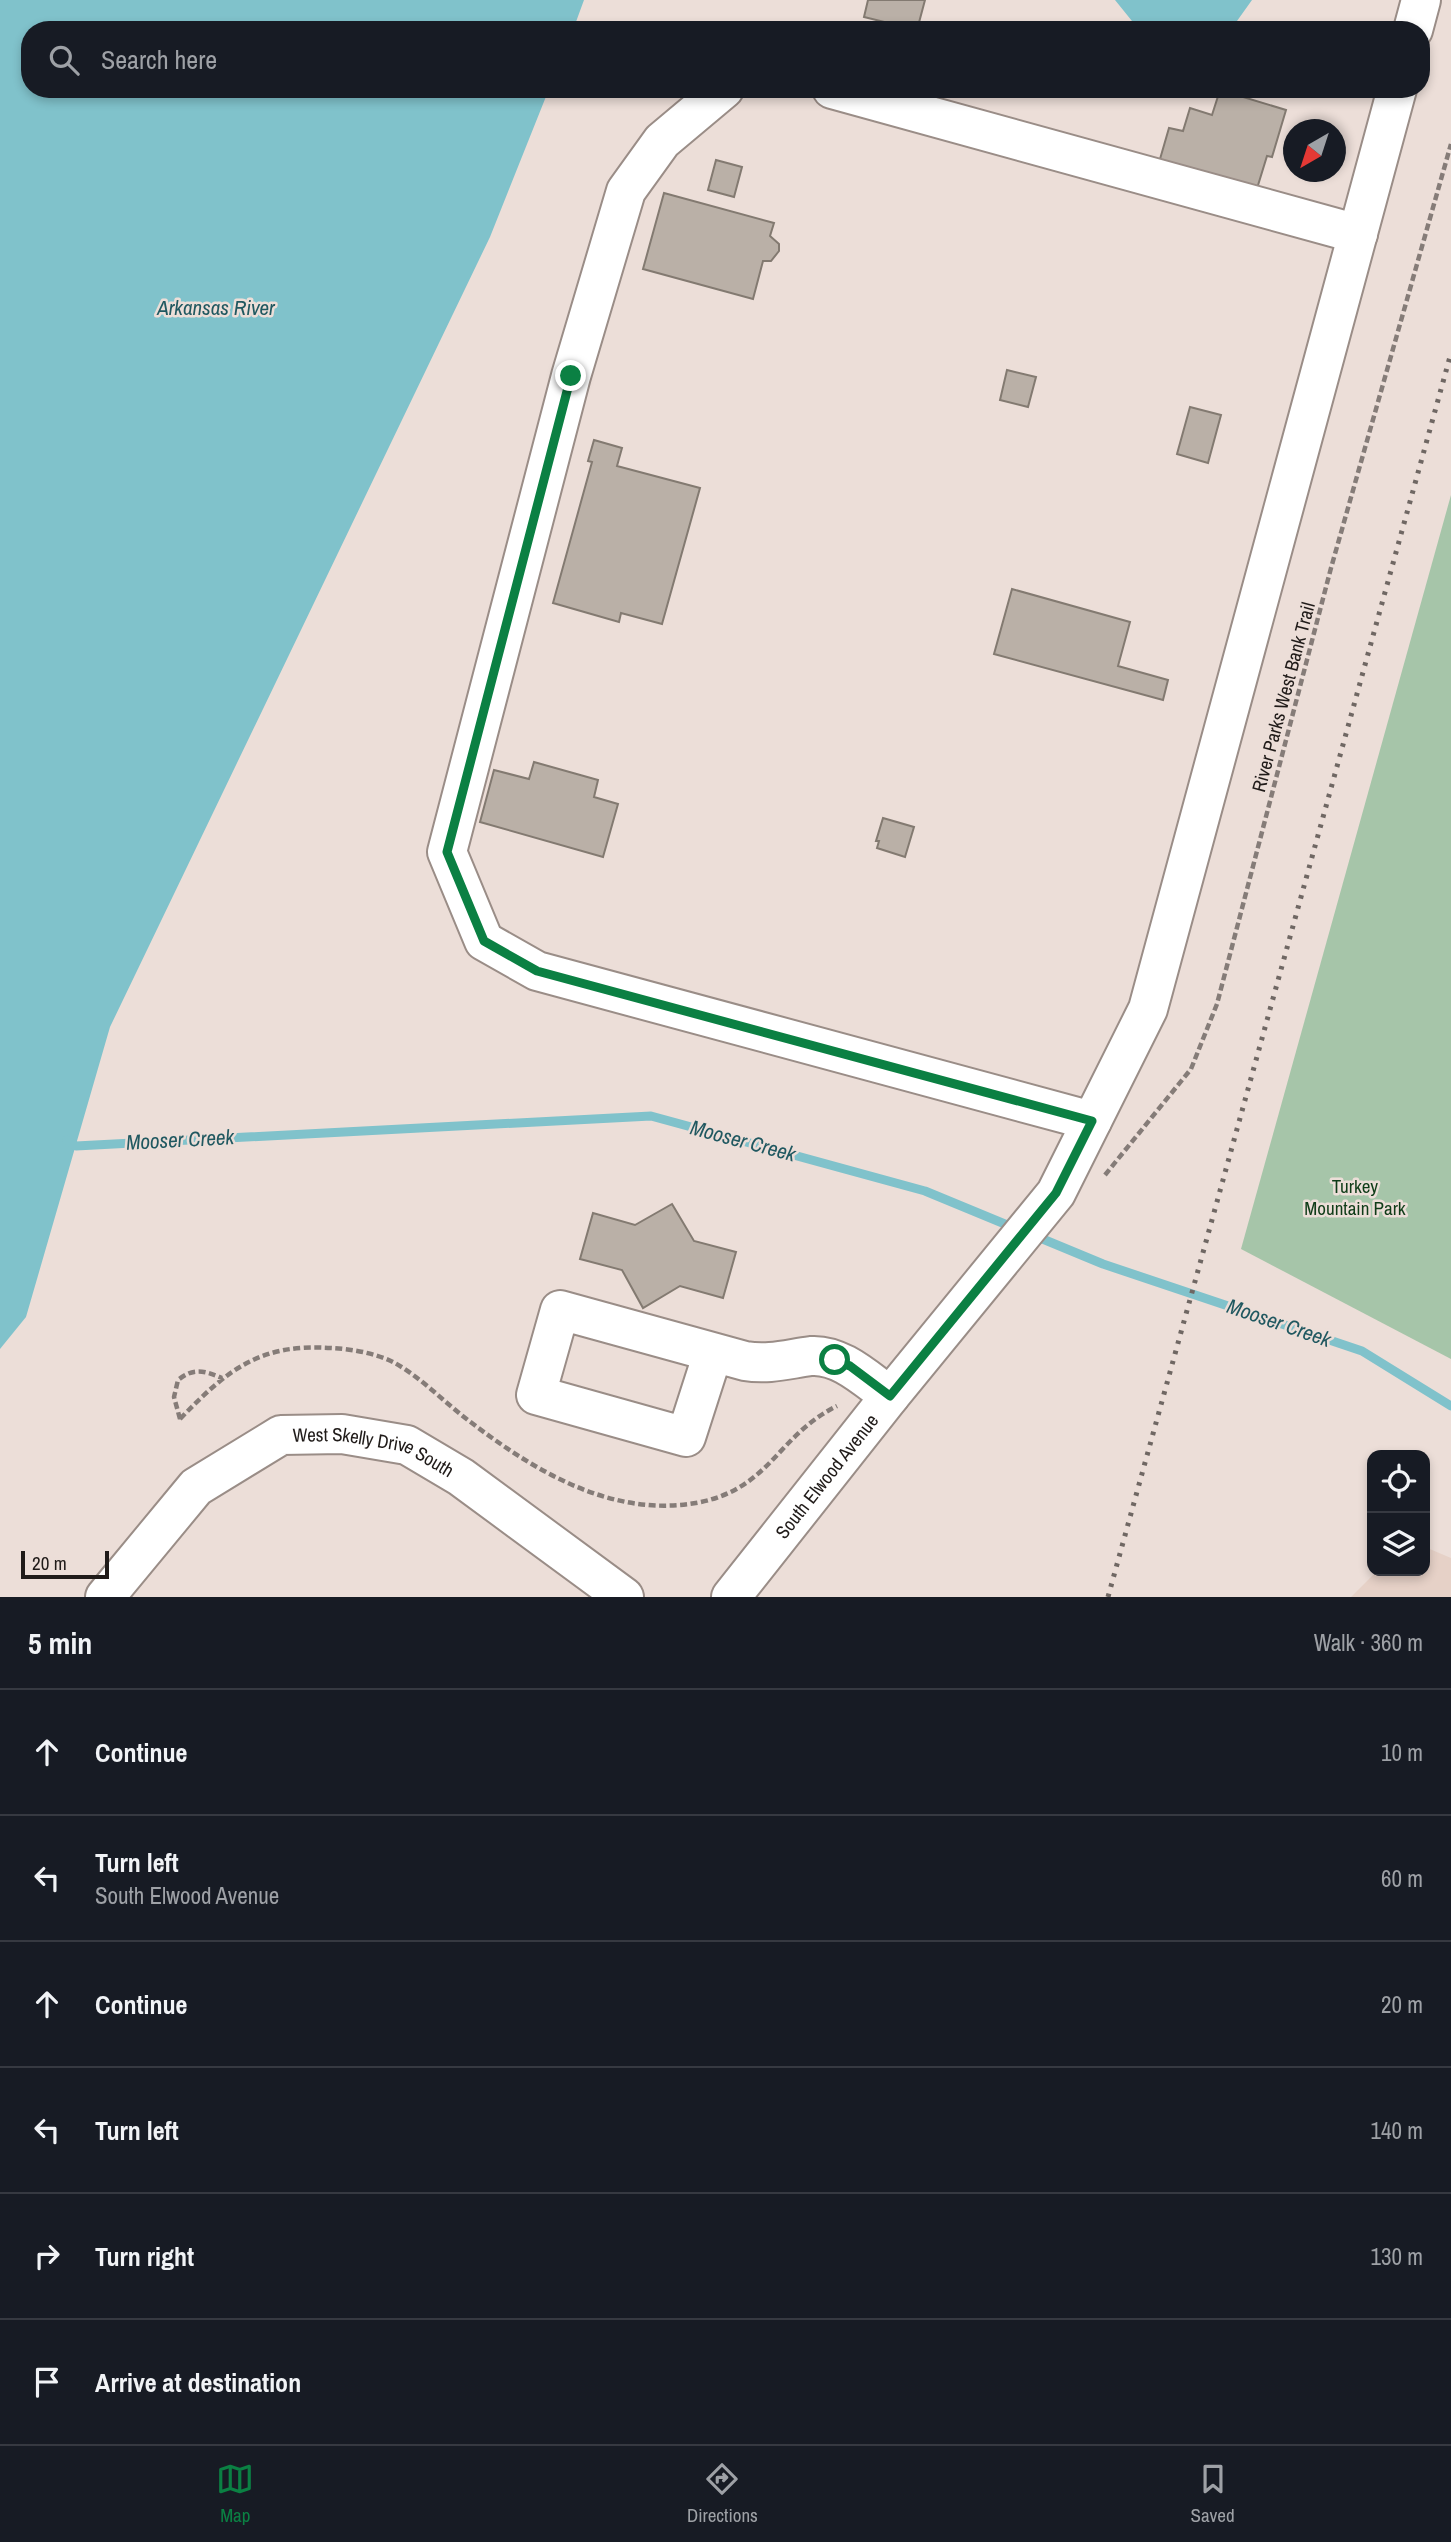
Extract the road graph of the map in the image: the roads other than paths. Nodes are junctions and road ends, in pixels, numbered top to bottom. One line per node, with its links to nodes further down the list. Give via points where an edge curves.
1 (1421, 0): 2 (street)
2 (1415, 21)
3 (713, 98): 7 (street, via 662,141 626,191 571,376 447,852 484,941 537,971)
4 (865, 98): 6 (street)
5 (1395, 98): 6 (street, South Elwood Avenue)
6 (1358, 234): 7 (street, South Elwood Avenue, via 1147,1009)
7 (1092, 1121): 9 (street, South Elwood Avenue, via 1056,1193)
8 (713, 1353): 8 (street, via 687,1437 536,1395 560,1310); 9 (street, via 765,1365 814,1356 835,1360)
9 (890, 1396): 12 (street, South Elwood Avenue)
10 (105, 1597): 11 (street, West Skelly Drive South, via 196,1486 281,1435 342,1434 407,1445 461,1477)
11 (624, 1597)
12 (731, 1597)

